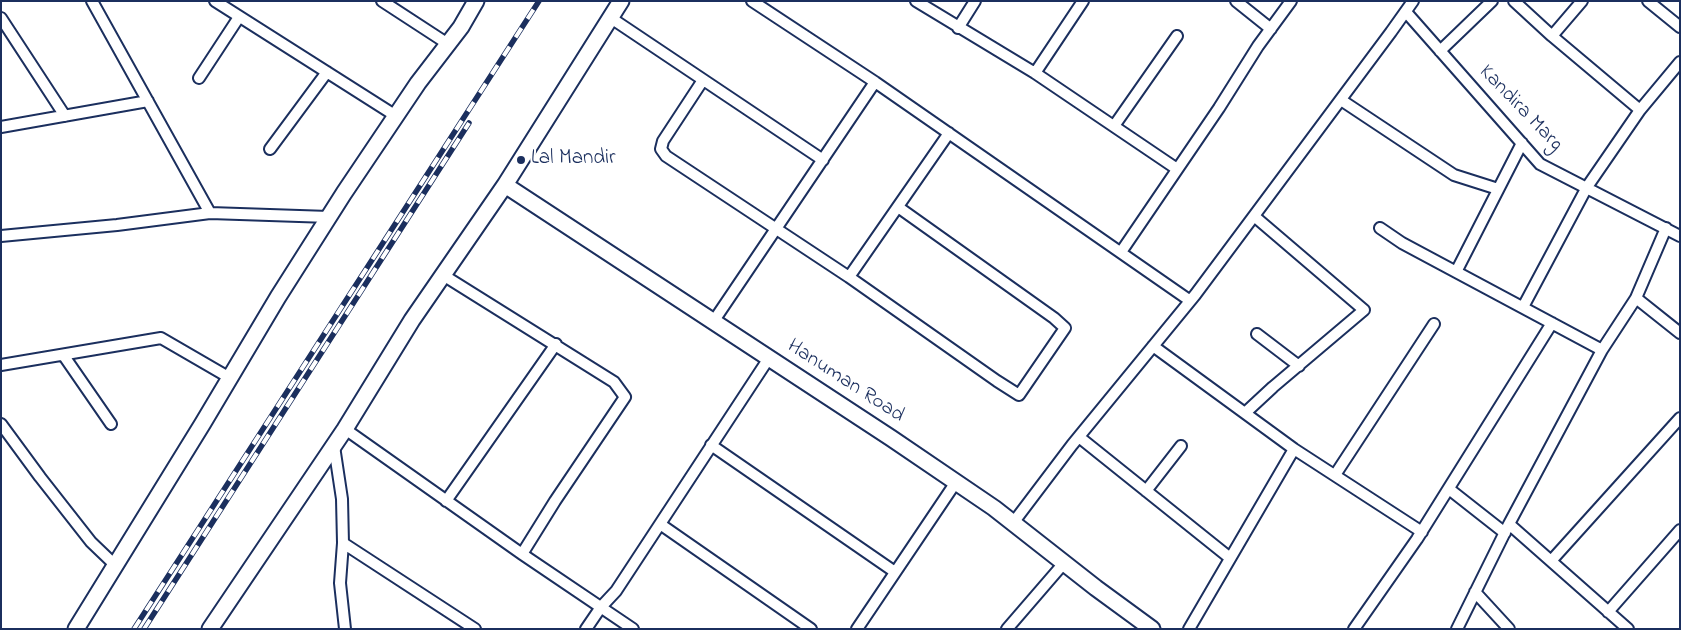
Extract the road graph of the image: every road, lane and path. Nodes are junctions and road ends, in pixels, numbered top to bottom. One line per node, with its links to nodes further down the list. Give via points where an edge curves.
1 (92, 1): 35 (street)
2 (215, 1): 18 (street)
3 (382, 1): 26 (street)
4 (476, 1): 26 (street)
5 (620, 1): 20 (street)
6 (916, 1): 22 (street)
7 (975, 1): 22 (street)
8 (1083, 1): 30 (street)
9 (1236, 1): 23 (street)
10 (1291, 1): 23 (street)
11 (1413, 1): 17 (street)
12 (1492, 1): 27 (street)
13 (1514, 1): 25 (street)
14 (1582, 1): 25 (street)
15 (1648, 1): 21 (street)
16 (758, 3): 33 (street)
17 (1406, 12): 27 (street, Kandira Marg); 34 (street)
18 (239, 17): 29 (street); 31 (street)
19 (1, 18): 37 (street)
20 (610, 18): 32 (street); 46 (street)
21 (1680, 27)
22 (958, 28): 30 (street)
23 (1271, 28): 45 (street)
24 (1178, 36): 39 (street)
25 (1552, 36): 36 (street)
26 (448, 44): 38 (street)
27 (1440, 51): 42 (street, Kandira Marg)
28 (1680, 62): 36 (street)
29 (327, 72): 38 (street); 43 (street)
30 (1035, 73): 39 (street)
31 (199, 78)
32 (703, 80): 44 (street); 55 (street, via 668,132 661,149 666,156)
33 (875, 82): 41 (street); 44 (street)
34 (1341, 100): 48 (street, via 1454,175); 51 (street)
35 (148, 101): 37 (street); 50 (street)
36 (1640, 110): 47 (street)
37 (65, 116): 40 (street)
38 (396, 116): 52 (street)
39 (1114, 126): 45 (street)
40 (1, 127)
41 (949, 133): 49 (street); 58 (street)
42 (1522, 143): 47 (street, Kandira Marg, via 1540,164); 48 (street)
43 (270, 149)
44 (823, 160): 55 (street)
45 (1177, 170): 58 (street)
46 (505, 185): 60 (street); 65 (street, Hanuman Road)
47 (1586, 187): 54 (street, Kandira Marg); 64 (street)
48 (1498, 189): 59 (street)
49 (898, 206): 61 (street); 61 (street, via 1065,328 1019,395)
50 (210, 213): 52 (street); 56 (street)
51 (1254, 216): 63 (street); 76 (street, via 1364,310)
52 (329, 217): 77 (street)
53 (1380, 228): 59 (street)
54 (1666, 228): 57 (street, Kandira Marg); 62 (street)
55 (775, 229): 61 (street); 65 (street)
56 (1, 236)
57 (1680, 236)
58 (1120, 252): 63 (street)
59 (1456, 272): 64 (street)
60 (443, 275): 70 (street); 82 (street)
61 (848, 277)
62 (1636, 298): 68 (street); 72 (street)
63 (1189, 300): 71 (street)
64 (1523, 308): 66 (street)
65 (713, 322): 74 (street, Hanuman Road)
66 (1552, 323): 72 (street); 90 (street)
67 (1434, 324): 88 (street)
68 (1680, 333)
69 (1257, 334): 76 (street)
70 (556, 344): 92 (street); 99 (street, via 614,382 625,397)
71 (1153, 346): 78 (street); 83 (street)
72 (1602, 350): 95 (street)
73 (64, 356): 75 (street); 77 (street, via 161,338); 81 (street)
74 (769, 358): 84 (street); 89 (street, Hanuman Road)
75 (1, 365)
76 (1299, 366): 78 (street)
77 (230, 378): 103 (street)
78 (1245, 413): 87 (street)
79 (1680, 418): 101 (street)
80 (1, 424): 103 (street, via 91,542)
81 (111, 424)
82 (345, 429): 85 (street); 92 (street)
83 (1079, 437): 91 (street); 93 (street)
84 (710, 445): 94 (street); 104 (street)
85 (334, 446): 98 (street, via 342,499); 109 (street)
86 (1181, 446): 91 (street)
87 (1294, 449): 88 (street); 100 (street)
88 (1335, 475): 97 (street)
89 (956, 482): 93 (street, Hanuman Road); 104 (street)
90 (1449, 489): 95 (street); 97 (street)
91 (1146, 491): 100 (street)
92 (446, 501): 99 (street)
93 (1013, 523): 102 (street, Hanuman Road)
94 (660, 524): 106 (street, via 616,591); 114 (street)
95 (1507, 528): 101 (street); 105 (street)
96 (1680, 530): 107 (street)
97 (1422, 532): 119 (street)
98 (343, 543): 110 (street, via 340,583); 111 (street)
99 (522, 554): 106 (street)
100 (1230, 558): 118 (street)
101 (1551, 561): 107 (street)
102 (1064, 563): 116 (street); 117 (street, Hanuman Road)
103 (115, 565): 108 (street)
104 (895, 572): 115 (street)
105 (1475, 592): 120 (street); 121 (street)
106 (601, 607): 112 (street); 113 (street)
107 (1608, 612): 122 (street)
108 (76, 629)
109 (210, 629)
110 (344, 629)
111 (475, 629)
112 (586, 629)
113 (633, 629)
114 (812, 629)
115 (856, 629)
116 (1007, 629)
117 (1152, 629)
118 (1189, 629)
119 (1354, 629)
120 (1457, 629)
121 (1509, 629)
122 (1628, 629)

